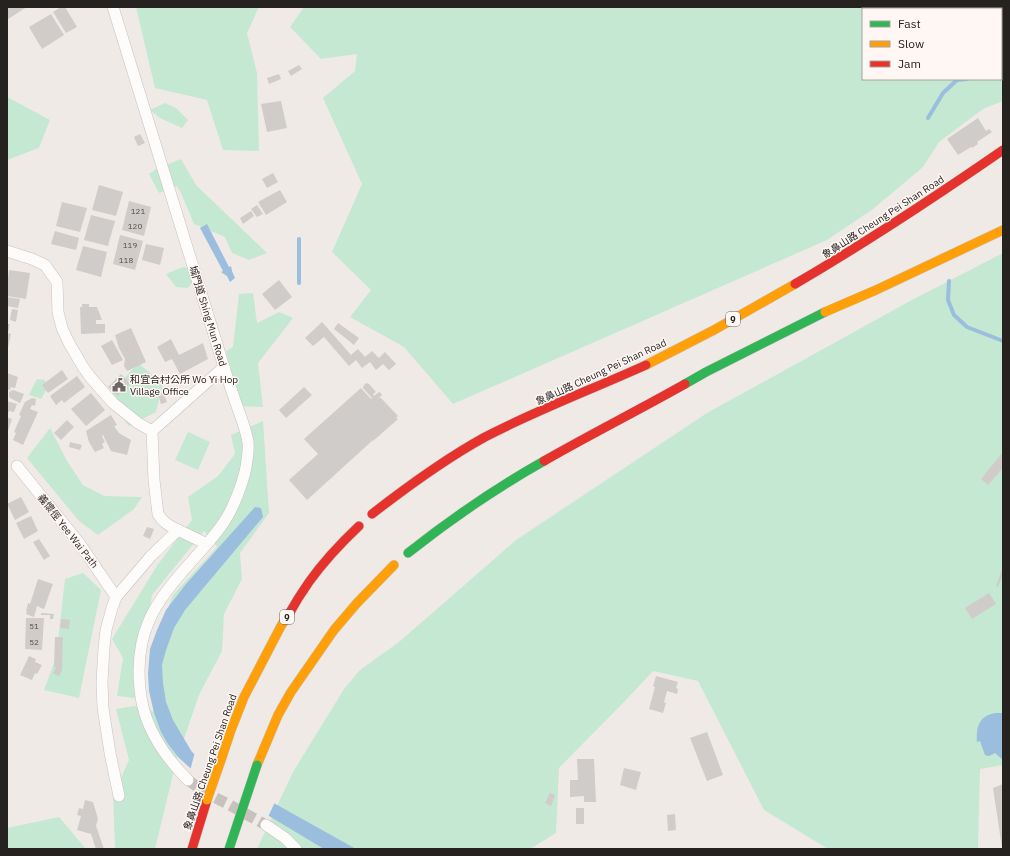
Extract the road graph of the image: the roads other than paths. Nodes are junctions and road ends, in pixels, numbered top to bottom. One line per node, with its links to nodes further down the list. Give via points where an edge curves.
1 (113, 7): 5 (street, 城門道 Shing Mun Road)
2 (1003, 150): 8 (highway, 象鼻山路 Cheung Pei Shan Road / 9, via 932,199 783,292 674,351 485,438 406,488)
3 (1003, 230): 12 (highway, via 814,317 706,372 528,470 465,511)
4 (7, 251): 6 (street, via 45,265 57,282 58,312 62,328 83,367 113,402)
5 (224, 367): 6 (street); 11 (street, 城門道 Shing Mun Road, via 241,417 248,443 248,454 246,469 232,509)
6 (152, 432): 10 (street, via 158,514 166,524)
7 (17, 466): 14 (street, 義懷徑 Yee Wai Path, via 80,544)
8 (372, 514)
9 (359, 526): 18 (highway, 象鼻山路 Cheung Pei Shan Road / 9, bridge, via 340,544 309,582 257,671 234,720)
10 (178, 530): 11 (street); 14 (street, via 151,556)
11 (207, 544): 15 (street, 城門道 Shing Mun Road, via 175,579 157,604 142,640 139,665 143,707 151,730 163,752)
12 (408, 553)
13 (394, 565): 19 (highway, bridge, via 334,630 291,692 256,765)
14 (116, 597): 16 (street, via 106,630 102,682 103,708)
15 (188, 780)
16 (119, 796)
17 (266, 825): 20 (street)
18 (192, 849)
19 (229, 849)
20 (296, 849)

